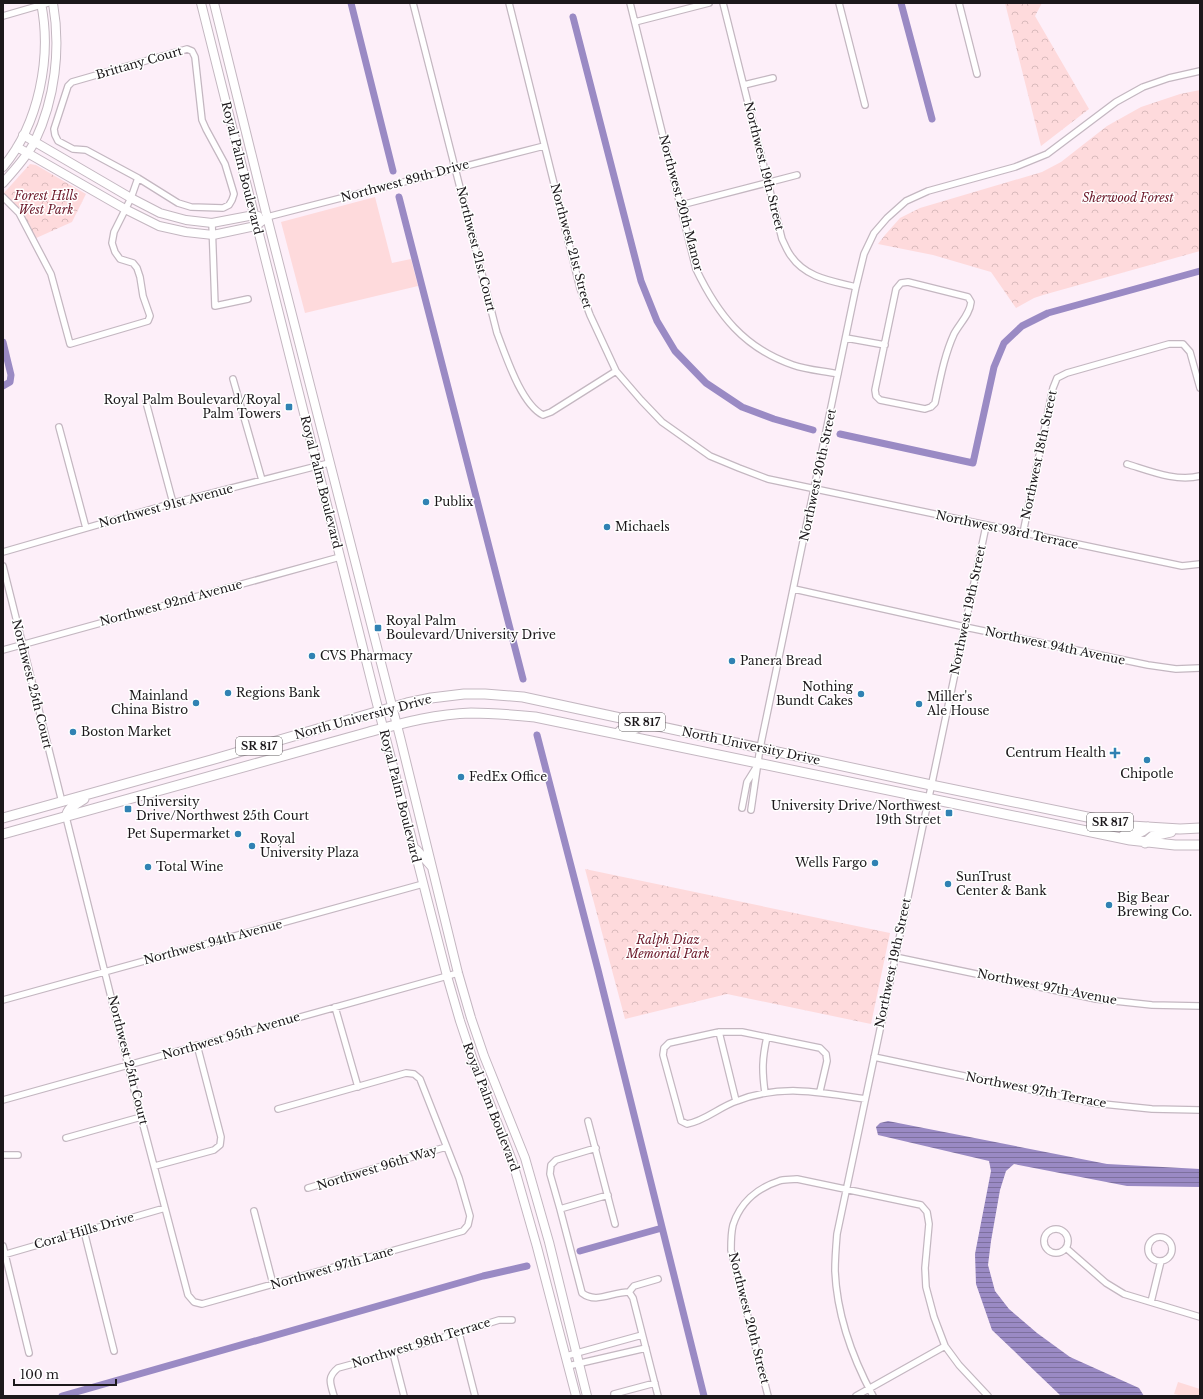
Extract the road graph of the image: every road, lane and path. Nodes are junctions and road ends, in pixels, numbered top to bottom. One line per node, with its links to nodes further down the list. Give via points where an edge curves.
1 (53, 3): 20 (main road, via 57,44 54,84)
2 (201, 3): 34 (main road, Royal Palm Boulevard)
3 (214, 3): 35 (main road, Royal Palm Boulevard)
4 (414, 3): 25 (street, Northwest 21st Court)
5 (509, 3): 21 (street, Northwest 21st Street)
6 (630, 3): 13 (street, Northwest 20th Manor)
7 (710, 3): 13 (street)
8 (723, 3): 17 (street, Northwest 19th Street)
9 (839, 3): 18 (street)
10 (959, 3): 15 (street)
11 (43, 4): 12 (street); 19 (main road, via 45,56 34,108)
12 (3, 16)
13 (635, 22): 32 (street, Northwest 20th Manor)
14 (1200, 71): 39 (street, Northwest 20th Street, via 1143,87 1116,102 1047,154 1015,167 928,191 906,201 874,233 864,254)
15 (977, 74)
16 (773, 78): 17 (street)
17 (744, 86): 29 (street, Northwest 19th Street)
18 (865, 105)
19 (23, 135): 20 (main road, Northwest 89th Drive); 22 (main road)
20 (35, 142): 23 (main road); 31 (main road, Northwest 89th Drive)
21 (544, 146): 25 (street, Northwest 89th Drive); 43 (street, Northwest 21st Street, via 580,288)
22 (17, 147): 23 (main road, Northwest 89th Drive); 24 (main road)
23 (28, 153): 28 (main road); 33 (main road, Northwest 89th Drive)
24 (3, 167)
25 (455, 168): 35 (street, Northwest 89th Drive); 43 (street, Northwest 21st Court, via 497,333 514,376 536,411 543,415 551,412)
26 (797, 175): 29 (street)
27 (138, 178): 27 (street, Brittany Court, via 178,203 191,207 223,208 232,200 234,194 225,164 202,120 195,57 192,51 187,49 72,82 68,86 54,129 58,141 73,149 86,150); 31 (street)
28 (3, 183)
29 (768, 183): 32 (street); 39 (street, Northwest 19th Street, via 782,240 790,256 802,268 818,278)
30 (3, 197): 33 (street, via 20,214 51,274 70,344 148,321 150,316 137,268 133,263 120,259 112,243 114,232)
31 (131, 198): 33 (street); 36 (main road, Northwest 89th Drive, via 160,213)
32 (681, 205): 44 (street, Northwest 20th Manor, via 696,269 720,313 751,343 770,355 794,365)
33 (125, 209): 38 (main road, Northwest 89th Drive, via 159,226)
34 (254, 215): 35 (main road, Northwest 89th Drive); 36 (main road, Northwest 89th Drive); 37 (main road, Royal Palm Boulevard)
35 (267, 217): 37 (main road, Northwest 89th Drive); 49 (main road, Royal Palm Boulevard)
36 (212, 223): 38 (street)
37 (256, 226): 38 (main road, Northwest 89th Drive); 51 (main road, Royal Palm Boulevard)
38 (212, 235): 40 (street, via 215,306)
39 (856, 287): 41 (street, Northwest 20th Street)
40 (248, 299)
41 (846, 338): 42 (street); 44 (street, Northwest 20th Street)
42 (885, 345): 42 (street, via 875,390 876,396 880,400 925,409 931,407 935,403 943,364 955,334 971,307 971,302 968,297 961,295 908,282 901,283 896,289)
43 (616, 371): 54 (street, Northwest 21st Street, via 662,422 710,456 768,479)
44 (838, 374): 54 (street, Northwest 20th Street)
45 (233, 378): 53 (street)
46 (1200, 388): 58 (street, Northwest 18th Street, via 1190,352 1183,344 1169,344 1057,378 1052,388)
47 (146, 402): 55 (street)
48 (59, 427): 57 (street)
49 (329, 463): 51 (street, Northwest 91st Avenue); 68 (main road, Royal Palm Boulevard)
50 (1127, 464): 52 (street, via 1178,478)
51 (317, 466): 53 (street, Northwest 91st Avenue); 60 (main road, Royal Palm Boulevard)
52 (1200, 476)
53 (262, 480): 55 (street, Northwest 91st Avenue)
54 (814, 489): 56 (street, Northwest 93rd Terrace); 63 (street, Northwest 20th Street)
55 (173, 504): 57 (street, Northwest 91st Avenue)
56 (986, 526): 58 (street, Northwest 93rd Terrace); 64 (street, Northwest 19th Street)
57 (86, 528): 59 (street, Northwest 91st Avenue)
58 (1023, 533): 61 (street, Northwest 93rd Terrace, via 1182,566)
59 (3, 552)
60 (340, 557): 65 (street, Northwest 92nd Avenue); 69 (main road, Royal Palm Boulevard)
61 (1200, 564)
62 (3, 566): 65 (street, Northwest 25th Court)
63 (794, 589): 64 (street, Northwest 94th Avenue); 74 (street, Northwest 20th Street)
64 (965, 627): 67 (street, Northwest 94th Avenue, via 1148,665 1176,669); 76 (street, Northwest 19th Street)
65 (23, 644): 66 (street, Northwest 92nd Avenue); 79 (street, Northwest 25th Court)
66 (3, 650)
67 (1200, 668)
68 (392, 707): 69 (main road, North University Drive / SR 817); 70 (main road, North University Drive / SR 817, via 448,695 504,695); 71 (main road, Royal Palm Boulevard)
69 (379, 711): 72 (main road, Royal Palm Boulevard); 77 (main road, North University Drive / SR 817)
70 (645, 722): 73 (main road, via 635,730); 74 (main road, North University Drive / SR 817)
71 (397, 725): 72 (main road, North University Drive / SR 817); 73 (main road, North University Drive / SR 817, via 453,714 490,713 535,717); 93 (main road, Royal Palm Boulevard)
72 (383, 728): 82 (main road, North University Drive / SR 817); 92 (main road, Royal Palm Boulevard)
73 (610, 732): 75 (main road, North University Drive / SR 817)
74 (760, 748): 75 (street, Northwest 20th Street); 76 (main road, North University Drive / SR 817)
75 (759, 763): 78 (main road, North University Drive / SR 817); 80 (street, Northwest 20th Street, via 747,782); 81 (street, Northwest 20th Street)
76 (931, 785): 78 (street, Northwest 19th Street); 84 (main road, North University Drive / SR 817, via 1130,826)
77 (97, 792): 79 (main road, North University Drive / SR 817); 82 (main road, via 70,807)
78 (928, 799): 89 (main road, North University Drive / SR 817); 95 (street, Northwest 19th Street)
79 (62, 802): 83 (main road, North University Drive / SR 817); 85 (main road, via 55,814)
80 (742, 808)
81 (751, 810)
82 (66, 817): 85 (main road, North University Drive / SR 817); 96 (street, Northwest 25th Court)
83 (3, 818)
84 (1148, 827): 87 (main road, North University Drive / SR 817); 89 (main road, via 1135,835)
85 (25, 828): 88 (main road, North University Drive / SR 817)
86 (1200, 828): 87 (main road, North University Drive / SR 817)
87 (1180, 829): 90 (main road, via 1153,836)
88 (3, 834)
89 (1104, 835): 90 (main road, North University Drive / SR 817)
90 (1145, 842): 91 (main road, North University Drive / SR 817)
91 (1200, 845)
92 (413, 847): 93 (main road); 94 (main road, Royal Palm Boulevard)
93 (433, 868): 97 (main road, Royal Palm Boulevard)
94 (423, 884): 96 (street, Northwest 94th Avenue); 98 (main road, Royal Palm Boulevard)
95 (895, 957): 100 (street, Northwest 97th Avenue, via 1096,999 1152,1005); 105 (street, Northwest 19th Street)
96 (105, 972): 99 (street, Northwest 94th Avenue); 106 (street, Northwest 25th Court)
97 (458, 973): 98 (street, Northwest 95th Avenue); 149 (main road, Royal Palm Boulevard, via 484,1056 525,1158)
98 (447, 976): 101 (street, Northwest 95th Avenue); 150 (main road, Royal Palm Boulevard, via 473,1060 515,1169)
99 (3, 1000)
100 (1200, 1006)
101 (335, 1007): 104 (street, Northwest 95th Avenue); 107 (street)
102 (719, 1032): 103 (street, via 742,1032); 112 (street); 112 (street, via 669,1043 663,1054 680,1121 686,1124 695,1123)
103 (766, 1037): 108 (street, via 820,1048 826,1054); 109 (street, via 762,1056)
104 (197, 1045): 106 (street, Northwest 95th Avenue); 122 (street, via 221,1137 220,1145 214,1150)
105 (874, 1057): 110 (street, Northwest 19th Street); 114 (street, Northwest 97th Terrace, via 1093,1103 1152,1109)
106 (129, 1064): 111 (street, Northwest 95th Avenue); 115 (street, Northwest 25th Court)
107 (358, 1087): 113 (street); 118 (street, via 406,1073 414,1074 420,1079)
108 (820, 1092): 109 (street, via 792,1090); 110 (street)
109 (765, 1093): 112 (street)
110 (865, 1099): 124 (street, Northwest 19th Street)
111 (3, 1100)
112 (736, 1101)
113 (278, 1109)
114 (1200, 1110)
115 (141, 1117): 117 (street); 122 (street, Northwest 25th Court)
116 (588, 1121): 119 (street)
117 (66, 1138)
118 (446, 1147): 123 (street, Northwest 96th Way); 136 (street, Northwest 97th Lane, via 459,1178 470,1216 463,1231)
119 (596, 1148): 125 (street); 127 (street, via 556,1160 551,1165 550,1174)
120 (3, 1155): 121 (street)
121 (18, 1155)
122 (154, 1166): 126 (street, Northwest 25th Court)
123 (308, 1188)
124 (846, 1189): 144 (street, via 921,1205 927,1212 929,1224 924,1268 926,1287); 154 (street, Northwest 19th Street, via 837,1234 835,1270 845,1331); 162 (street, Northwest 20th Street, via 797,1179 780,1181 750,1197 740,1209 732,1226 731,1250)
125 (608, 1196): 127 (street); 129 (street)
126 (165, 1208): 130 (street, Coral Hills Drive); 138 (street, Northwest 25th Court, via 188,1295)
127 (560, 1209): 137 (street, via 582,1293 588,1298 597,1298)
128 (254, 1211): 136 (street)
129 (616, 1224)
130 (84, 1231): 133 (street, Coral Hills Drive); 146 (street)
131 (3, 1246): 133 (street)
132 (1066, 1248): 132 (street, via 1055,1253 1048,1249 1044,1242 1047,1234 1053,1230 1063,1232 1068,1238); 139 (street, via 1106,1283 1124,1294)
133 (4, 1254): 147 (street)
134 (1161, 1261): 134 (street, via 1152,1258 1149,1250 1150,1243 1159,1237 1167,1239 1172,1245 1170,1256); 139 (street)
135 (658, 1279): 137 (street, via 634,1286)
136 (273, 1284): 138 (street, Northwest 97th Lane, via 202,1304)
137 (629, 1292): 143 (street, via 633,1298)
138 (194, 1302)
139 (1151, 1302): 140 (street)
140 (1200, 1317)
141 (512, 1320): 142 (street, Northwest 98th Terrace, via 499,1320)
142 (459, 1333): 148 (street, Northwest 98th Terrace); 158 (street)
143 (642, 1335): 145 (street); 149 (street)
144 (945, 1346): 154 (street); 165 (street)
145 (646, 1348): 151 (street); 153 (street)
146 (114, 1351)
147 (29, 1353)
148 (394, 1353): 156 (street, Northwest 98th Terrace, via 338,1368 332,1373 330,1381); 157 (street)
149 (576, 1353): 150 (street); 151 (main road, Royal Palm Boulevard)
150 (566, 1356): 152 (main road, Royal Palm Boulevard)
151 (578, 1363): 152 (street); 160 (main road, Royal Palm Boulevard)
152 (568, 1366): 159 (main road, Royal Palm Boulevard)
153 (654, 1383): 155 (street); 161 (street)
154 (869, 1389): 163 (street); 164 (street, Northwest 19th Street)
155 (614, 1394)
156 (334, 1396)
157 (404, 1396)
158 (475, 1396)
159 (576, 1396)
160 (587, 1396)
161 (658, 1396)
162 (768, 1396)
163 (856, 1396)
164 (873, 1396)
165 (988, 1396)

